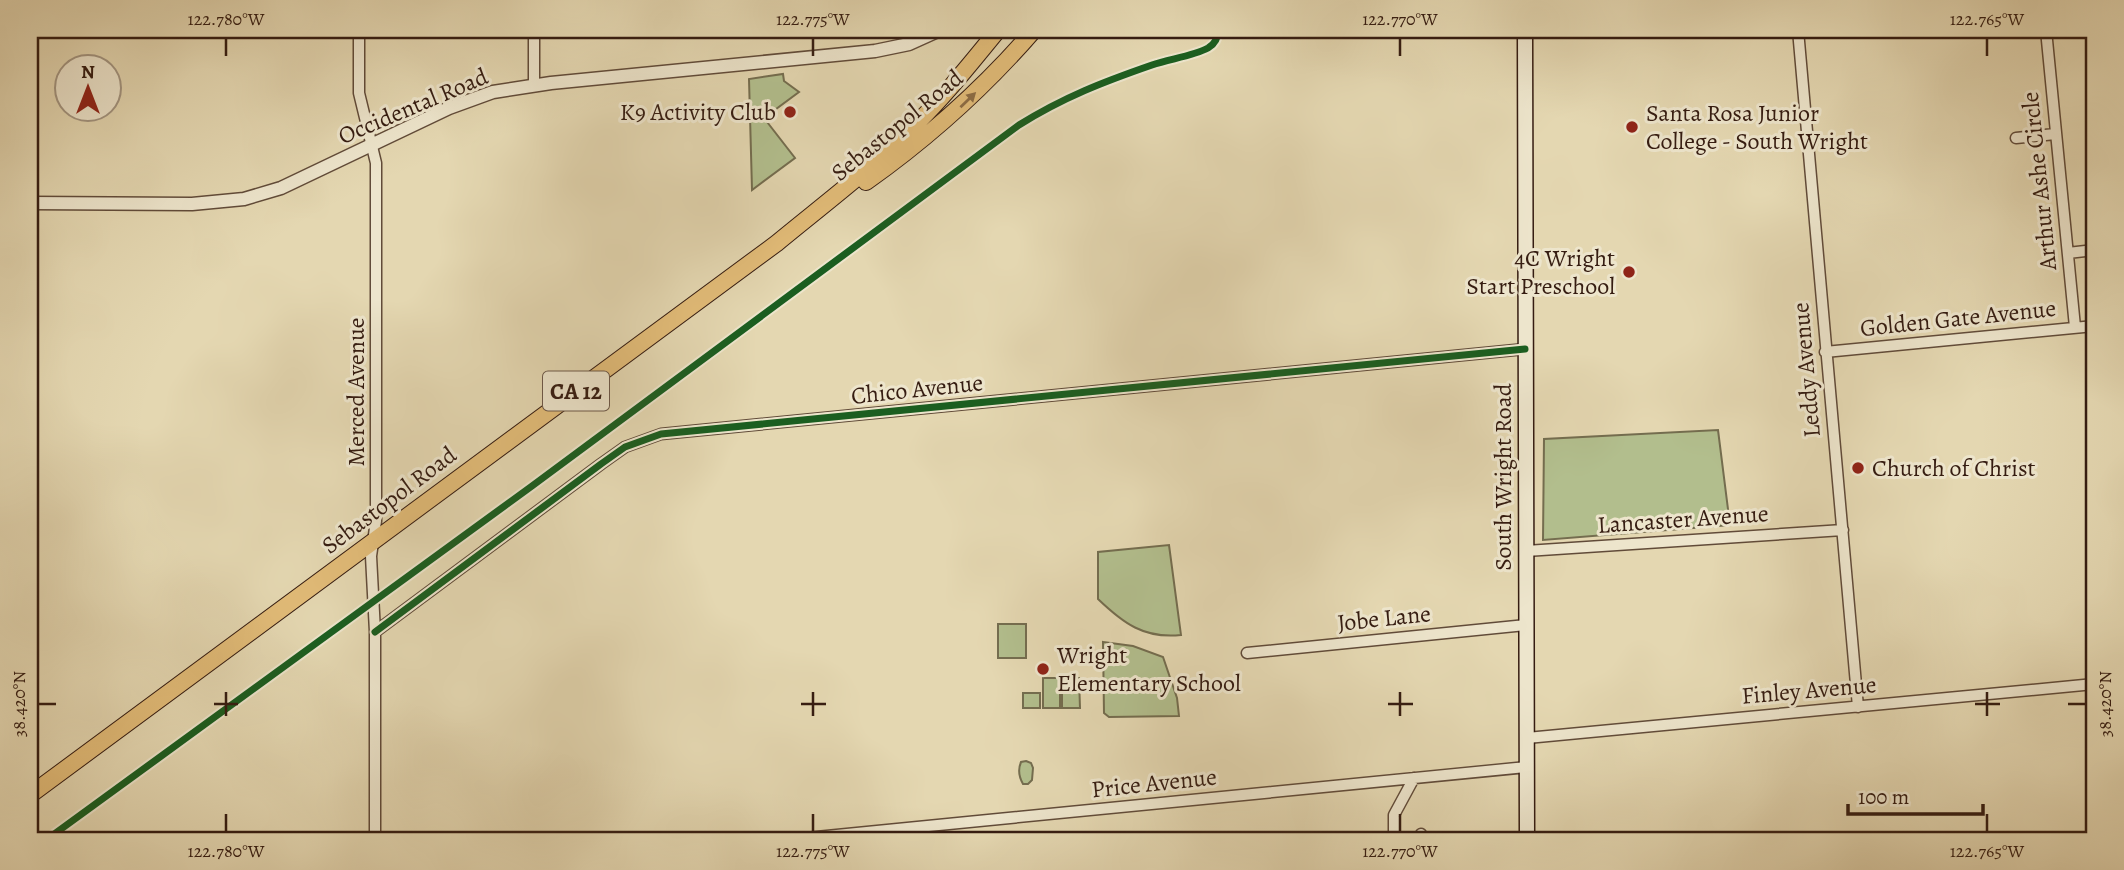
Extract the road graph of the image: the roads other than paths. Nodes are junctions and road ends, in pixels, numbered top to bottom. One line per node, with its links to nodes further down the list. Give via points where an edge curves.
1 (359, 30): 14 (street, Merced Avenue, via 359,93)
2 (534, 30): 11 (street)
3 (940, 30): 11 (street, Occidental Road, via 909,44 875,51)
4 (998, 30): 16 (main road, Sebastopol Road / CA 12, via 912,128)
5 (1034, 30): 16 (main road, Sebastopol Road / CA 12, one-way to 5, via 924,139)
6 (1129, 30): 10 (street)
7 (1525, 30): 21 (main road, South Wright Road)
8 (1798, 30): 22 (street, Leddy Avenue)
9 (2046, 30): 12 (street, Arthur Ashe Circle)
10 (1116, 32)
11 (534, 85): 14 (street, Occidental Road, via 478,97)
12 (2055, 134): 13 (street); 18 (street, Arthur Ashe Circle)
13 (2016, 138)
14 (372, 144): 15 (street, Occidental Road, via 281,188 233,201); 24 (street, Merced Avenue, via 376,163)
15 (30, 203)
16 (777, 243): 24 (main road, Sebastopol Road / CA 12)
17 (2094, 250): 18 (street)
18 (2068, 253): 20 (street, Arthur Ashe Circle)
19 (2094, 326): 20 (street, Golden Gate Avenue)
20 (2075, 327): 22 (street, Golden Gate Avenue)
21 (1525, 349): 25 (main road, South Wright Road); 27 (street, Chico Avenue, via 661,433 625,447)
22 (1825, 352): 23 (street, Leddy Avenue)
23 (1843, 530): 25 (street, Lancaster Avenue); 30 (street, Leddy Avenue)
24 (374, 539): 27 (street, Merced Avenue); 34 (main road, Sebastopol Road / CA 12)
25 (1526, 551): 26 (main road, South Wright Road)
26 (1526, 625): 28 (street, Jobe Lane); 31 (main road, South Wright Road)
27 (375, 632): 35 (street, Merced Avenue)
28 (1247, 653)
29 (2094, 684): 30 (street, Finley Avenue)
30 (1858, 707): 31 (street, Finley Avenue)
31 (1527, 738): 32 (main road, South Wright Road)
32 (1527, 767): 33 (street, Price Avenue); 38 (main road, South Wright Road)
33 (1414, 778): 36 (street, Price Avenue); 37 (street, via 1394,816)
34 (30, 794)
35 (376, 840)
36 (786, 840)
37 (1394, 840)
38 (1527, 840)

